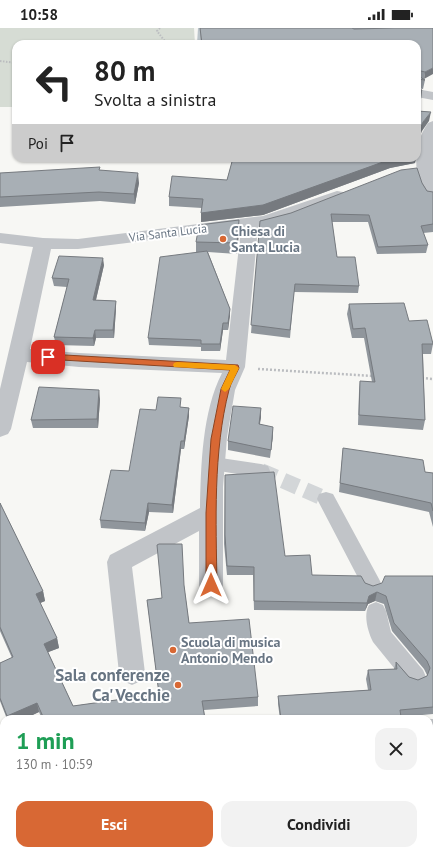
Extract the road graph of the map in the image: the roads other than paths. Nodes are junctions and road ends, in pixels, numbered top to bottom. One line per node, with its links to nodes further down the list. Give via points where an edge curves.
1 (421, 94): 2 (street)
2 (433, 96)
3 (433, 126): 4 (street)
4 (421, 161)
5 (420, 162): 7 (street, via 417,168)
6 (352, 190): 8 (street, Via Santa Lucia, via 284,215)
7 (433, 194)
8 (250, 223): 10 (street, Via Santa Lucia, via 78,244); 12 (street)
9 (0, 238): 10 (street, Via Santa Lucia)
10 (43, 243): 11 (street)
11 (18, 354): 12 (street, via 79,360); 13 (street)
12 (235, 368): 14 (street, via 225,389)
13 (0, 429)
14 (214, 464): 15 (street); 17 (street)
15 (261, 471)
16 (326, 499): 18 (street)
17 (211, 513): 19 (street); 21 (street, via 119,562)
18 (372, 584)
19 (211, 585)
20 (376, 611): 22 (street, via 380,636)
21 (132, 673)
22 (415, 677)

